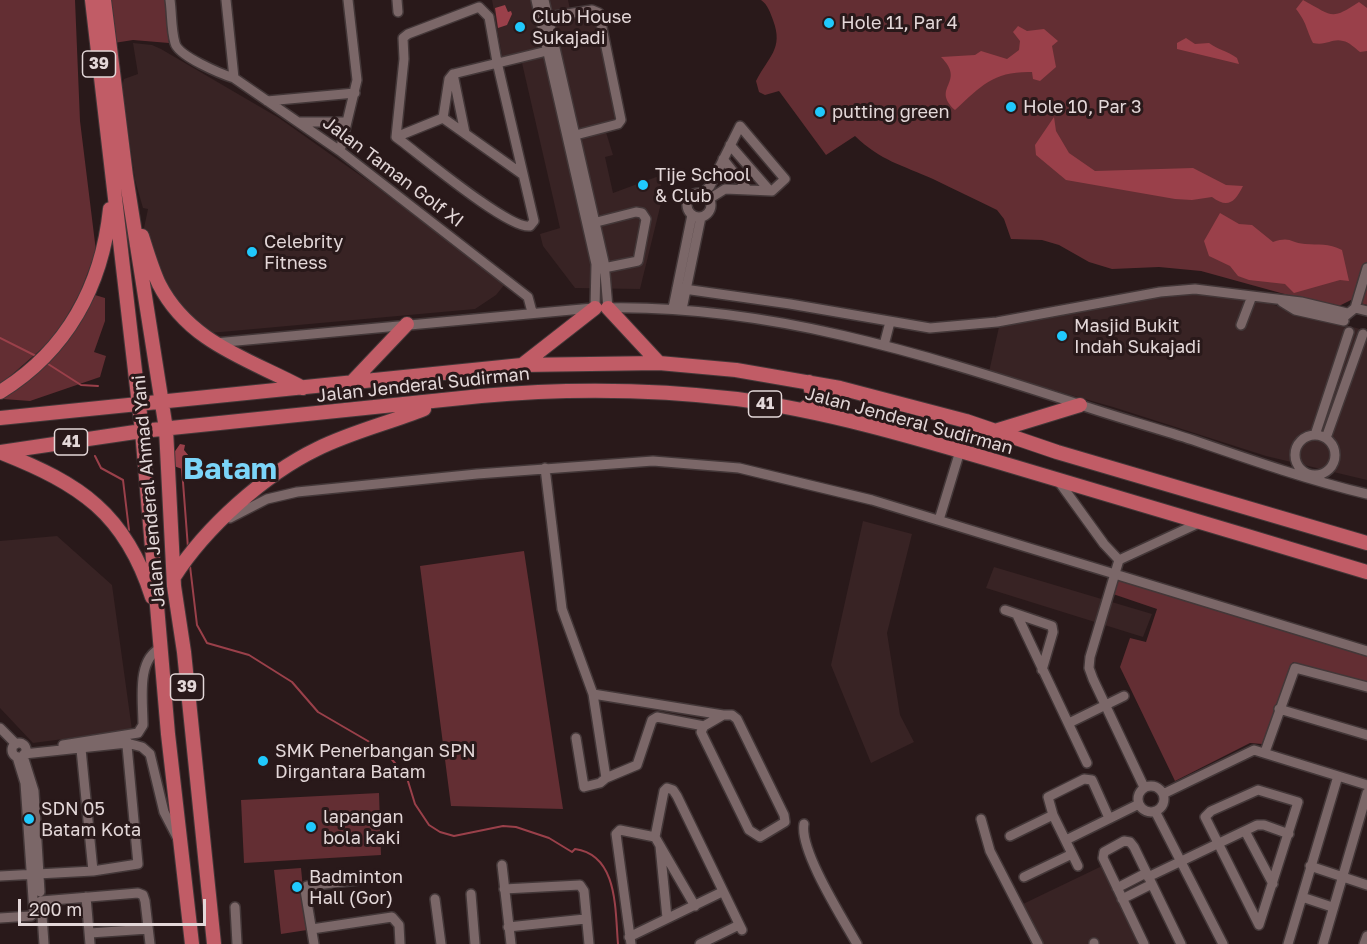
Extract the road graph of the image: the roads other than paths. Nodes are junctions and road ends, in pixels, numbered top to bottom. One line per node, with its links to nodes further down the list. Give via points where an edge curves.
1 (92, 0): 20 (highway, Jalan Jenderal Ahmad Yani / 39)
2 (104, 0): 20 (highway, Jalan Jenderal Ahmad Yani / 39)
3 (170, 0): 14 (street, Jalan Taman Golf XI, via 177,47 219,74)
4 (226, 0): 14 (street)
5 (348, 0): 15 (street)
6 (397, 0): 9 (street)
7 (536, 0): 10 (street)
8 (544, 0): 10 (street)
9 (398, 12)
10 (544, 18): 11 (street); 23 (street); 23 (street, via 592,10 599,13 621,120)
11 (547, 51): 12 (street); 23 (street)
12 (497, 62): 13 (street); 22 (street, via 489,17 480,7 405,35); 27 (street)
13 (453, 74): 17 (street); 21 (street)
14 (234, 78): 16 (street, Jalan Taman Golf XI)
15 (355, 93): 16 (street); 19 (street)
16 (267, 101): 18 (street, Jalan Taman Golf XI)
17 (443, 118): 21 (street); 22 (street)
18 (299, 122): 19 (street); 25 (street, Jalan Taman Golf XI)
19 (346, 122): 25 (street)
20 (113, 126): 28 (highway, Jalan Jenderal Ahmad Yani / 39)
21 (465, 133): 27 (street)
22 (396, 137): 27 (street, via 495,212 526,227 534,220)
23 (572, 137): 33 (street)
24 (730, 145): 26 (street); 30 (street); 30 (street, via 740,126 785,179)
25 (340, 151): 41 (street, Jalan Taman Golf XI, via 528,297)
26 (723, 159): 29 (street); 31 (street)
27 (522, 174)
28 (119, 179): 48 (highway, via 160,285 188,323); 56 (highway, via 93,286 75,321 47,356); 57 (highway, Jalan Jenderal Ahmad Yani / 39); 60 (highway, Jalan Jenderal Ahmad Yani / 39)
29 (747, 189): 30 (street); 31 (street, via 725,189)
30 (771, 191)
31 (706, 196): 32 (street, via 710,210); 32 (street, via 695,194 689,199 687,206)
32 (697, 216): 36 (street)
33 (591, 224): 35 (street); 35 (street, via 636,212 646,219 638,261)
34 (1367, 268): 42 (street)
35 (601, 269): 38 (street)
36 (681, 289): 40 (street); 43 (street)
37 (1252, 296): 42 (street, via 1280,300 1295,310); 43 (street, via 1195,289 997,322 930,328); 45 (street)
38 (602, 308): 40 (street); 41 (street); 50 (highway); 51 (highway)
39 (1366, 308): 42 (street)
40 (677, 309): 49 (street, via 753,317)
41 (532, 312): 44 (street)
42 (1348, 314): 46 (street)
43 (890, 322): 49 (street)
44 (407, 324): 48 (street); 52 (highway)
45 (1241, 325)
46 (1349, 332): 47 (street); 67 (street)
47 (1365, 333): 68 (street)
48 (213, 343): 54 (highway)
49 (884, 345): 59 (street)
50 (659, 363): 51 (highway, Jalan Jenderal Sudirman / 41); 53 (highway, Jalan Jenderal Sudirman / 41)
51 (522, 365): 52 (highway, Jalan Jenderal Sudirman / 41)
52 (352, 382): 54 (highway, Jalan Jenderal Sudirman / 41)
53 (809, 382): 55 (highway, Jalan Jenderal Sudirman / 41); 61 (highway, via 814,401)
54 (303, 388): 57 (highway, Jalan Jenderal Sudirman / 41)
55 (840, 388): 62 (highway, via 825,401); 66 (highway, Jalan Jenderal Sudirman / 41)
56 (0, 392)
57 (162, 402): 60 (highway, Jalan Jenderal Sudirman / 41); 64 (highway, Jalan Jenderal Ahmad Yani / 39)
58 (440, 402): 61 (highway, Jalan Jenderal Sudirman / 41, via 528,392 621,390); 64 (highway, Jalan Jenderal Sudirman / 41); 80 (highway, via 346,437 292,463 244,498)
59 (1080, 405): 66 (highway); 73 (street)
60 (137, 406): 63 (highway, Jalan Jenderal Sudirman / 41); 65 (highway, Jalan Jenderal Ahmad Yani / 39)
61 (802, 410): 62 (highway, Jalan Jenderal Sudirman / 41)
62 (835, 416): 69 (highway, Jalan Jenderal Sudirman / 41)
63 (0, 418)
64 (165, 429): 65 (highway, Jalan Jenderal Sudirman / 41); 85 (highway, Jalan Jenderal Ahmad Yani / 39)
65 (142, 431): 70 (highway, Jalan Jenderal Sudirman / 41); 86 (highway, Jalan Jenderal Ahmad Yani / 39)
66 (995, 431): 81 (highway, Jalan Jenderal Sudirman / 41)
67 (1316, 435): 68 (street); 71 (street, via 1301,440)
68 (1326, 438): 74 (street, via 1335,455)
69 (960, 451): 75 (highway, Jalan Jenderal Sudirman / 41); 78 (street)
70 (0, 452): 88 (highway, via 73,485 104,512 133,552)
71 (1295, 458): 73 (street); 74 (street, via 1306,473)
72 (545, 468): 78 (street, via 653,461 712,464 833,489); 80 (street, via 297,492 236,513); 94 (street, via 562,609)
73 (1278, 469): 76 (street)
74 (1328, 470): 76 (street)
75 (1057, 479): 79 (highway, Jalan Jenderal Sudirman / 41); 82 (street)
76 (1335, 486): 77 (street)
77 (1367, 494)
78 (939, 520): 83 (street)
79 (1201, 522): 82 (street); 84 (highway, Jalan Jenderal Sudirman / 41)
80 (214, 530): 85 (highway, via 190,555)
81 (1367, 543)
82 (1119, 560): 83 (street)
83 (1113, 572): 91 (street); 96 (street, via 1089,663)
84 (1367, 572)
85 (174, 581): 86 (highway); 170 (highway, Jalan Jenderal Ahmad Yani / 39)
86 (157, 588): 88 (highway, Jalan Jenderal Ahmad Yani / 39)
87 (1005, 610): 89 (street)
88 (158, 615): 90 (highway, Jalan Jenderal Ahmad Yani / 39)
89 (1017, 615): 92 (street); 92 (street, via 1052,626)
90 (160, 648): 105 (street, via 145,662 143,725); 129 (highway, Jalan Jenderal Ahmad Yani / 39)
91 (1367, 651)
92 (1042, 670): 99 (street)
93 (1367, 687): 97 (street, via 1296,667)
94 (593, 693): 98 (street); 112 (street)
95 (1124, 696): 96 (street)
96 (1106, 706): 99 (street); 114 (street)
97 (1279, 709): 102 (street); 109 (street)
98 (723, 715): 100 (street); 100 (street, via 737,719 784,815 781,826 760,837 749,830 701,732)
99 (1069, 723): 110 (street)
100 (704, 726): 112 (street, via 657,717 652,720 637,765)
101 (0, 728): 108 (street)
102 (1367, 735)
103 (0, 737): 108 (street)
104 (576, 738): 112 (street, via 584,787)
105 (127, 739): 106 (street); 107 (street); 129 (street, via 150,754 164,812); 136 (street, via 140,861 136,866)
106 (68, 747): 107 (street); 108 (street)
107 (81, 749): 136 (street)
108 (20, 751): 137 (street, via 34,790)
109 (1265, 752): 111 (street); 116 (street, via 1251,750)
110 (1087, 763)
111 (1338, 776): 113 (street); 135 (street)
112 (606, 778)
113 (1367, 785)
114 (1144, 787): 116 (street, via 1157,787); 117 (street, via 1138,794)
115 (1367, 793): 142 (street)
116 (1163, 794): 118 (street, via 1163,802)
117 (1138, 804): 118 (street, via 1147,811); 120 (street)
118 (1155, 811): 132 (street)
119 (1053, 815): 120 (street, via 1048,797 1088,778 1097,786); 125 (street); 127 (street)
120 (1109, 818): 127 (street)
121 (981, 819): 180 (street, via 990,851)
122 (804, 824): 179 (street, via 802,835 827,892)
123 (1245, 831): 124 (street, via 1263,825); 128 (street); 143 (street)
124 (1289, 834): 128 (street, via 1298,802 1258,790 1207,813 1205,817); 143 (street)
125 (1010, 836)
126 (655, 837): 130 (street); 148 (street, via 664,791 670,788); 165 (street, via 620,830 616,834)
127 (1066, 840): 131 (street)
128 (1216, 844): 132 (street); 143 (street, via 1257,925 1262,922)
129 (182, 845): 169 (highway, Jalan Jenderal Ahmad Yani / 39)
130 (660, 846): 154 (street); 158 (street)
131 (1072, 854): 134 (street); 140 (street)
132 (1182, 860): 141 (street); 183 (street)
133 (502, 865): 146 (street)
134 (1078, 866)
135 (1311, 866): 142 (street); 151 (street)
136 (93, 871): 137 (street)
137 (34, 875): 138 (street); 147 (street); 157 (street, via 31,916)
138 (0, 876)
139 (393, 876): 162 (street, via 307,886)
140 (1024, 877)
141 (1149, 878): 145 (street); 145 (street, via 1132,844 1124,841 1102,855); 153 (street); 182 (street)
142 (1342, 878): 144 (street); 156 (street)
143 (1273, 884)
144 (1367, 885)
145 (1117, 888): 153 (street)
146 (504, 889): 159 (street, via 580,885 584,891); 160 (street)
147 (40, 892)
148 (723, 892): 154 (street); 178 (street, via 740,927)
149 (471, 894): 175 (street)
150 (87, 897): 161 (street, via 141,894); 163 (street); 166 (street, via 41,901)
151 (1302, 897): 156 (street); 184 (street)
152 (435, 899): 174 (street)
153 (1122, 899): 181 (street)
154 (695, 906): 158 (street)
155 (235, 907): 171 (street)
156 (1332, 907): 185 (street)
157 (0, 918)
158 (667, 918): 165 (street)
159 (585, 919): 160 (street); 177 (street)
160 (508, 927): 176 (street)
161 (148, 928): 163 (street); 168 (street)
162 (312, 929): 172 (street); 173 (street, via 392,917 399,925)
163 (90, 933): 167 (street)
164 (1367, 936): 186 (street)
165 (630, 940)
166 (44, 944)
167 (90, 944)
168 (150, 944)
169 (192, 944)
170 (214, 944)
171 (237, 944)
172 (314, 944)
173 (400, 944)
174 (441, 944)
175 (475, 944)
176 (511, 944)
177 (589, 944)
178 (700, 944)
179 (857, 944)
180 (1038, 944)
181 (1144, 944)
182 (1181, 944)
183 (1223, 944)
184 (1288, 944)
185 (1323, 944)
186 (1364, 944)

